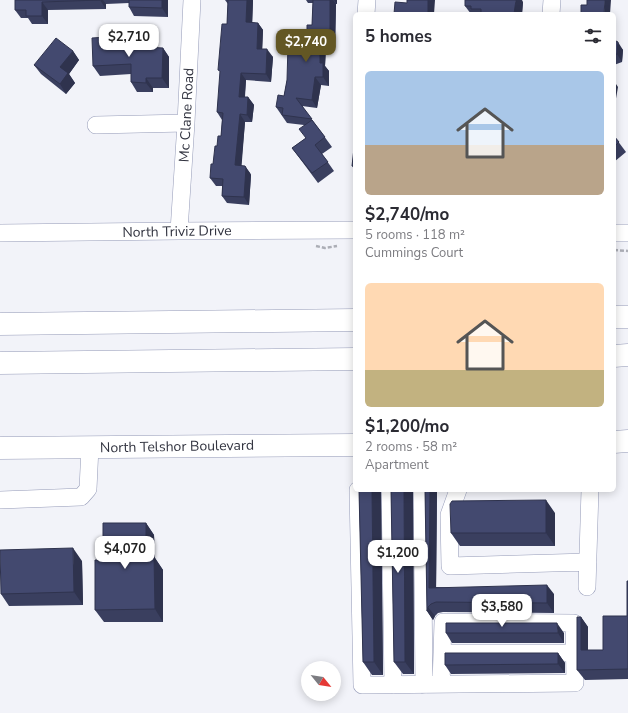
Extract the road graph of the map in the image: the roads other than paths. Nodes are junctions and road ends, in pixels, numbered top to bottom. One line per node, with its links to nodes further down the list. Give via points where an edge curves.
1 (192, 0): 6 (street, Mc Clane Road)
2 (367, 0): 4 (street)
3 (552, 0): 5 (street)
4 (366, 12)
5 (551, 12)
6 (186, 123): 7 (street); 9 (street, Mc Clane Road)
7 (96, 125)
8 (353, 230): 9 (street, North Triviz Drive)
9 (179, 231): 10 (street, North Triviz Drive)
10 (0, 233)
11 (616, 233): 12 (street)
12 (628, 233)
13 (616, 317): 14 (main road)
14 (628, 317)
15 (353, 320): 16 (main road)
16 (0, 324)
17 (628, 355): 18 (main road)
18 (616, 356)
19 (353, 359): 20 (main road)
20 (0, 364)
21 (616, 442): 22 (main road)
22 (628, 442)
23 (353, 445): 24 (main road, North Telshor Boulevard)
24 (90, 447): 25 (main road, North Telshor Boulevard); 31 (street, via 88,489 81,497)
25 (0, 448)
26 (358, 492): 37 (street, via 362,685)
27 (390, 492): 37 (street)
28 (422, 492): 38 (street)
29 (457, 492): 32 (street, via 449,515 450,566)
30 (590, 492): 32 (street)
31 (0, 500)
32 (588, 562): 33 (street)
33 (587, 587)
34 (442, 653): 35 (street); 35 (street, via 443,622 459,622 574,623); 36 (street)
35 (574, 653): 36 (street, via 575,683)
36 (441, 684): 38 (street)
37 (393, 685): 38 (street)
38 (424, 685)

